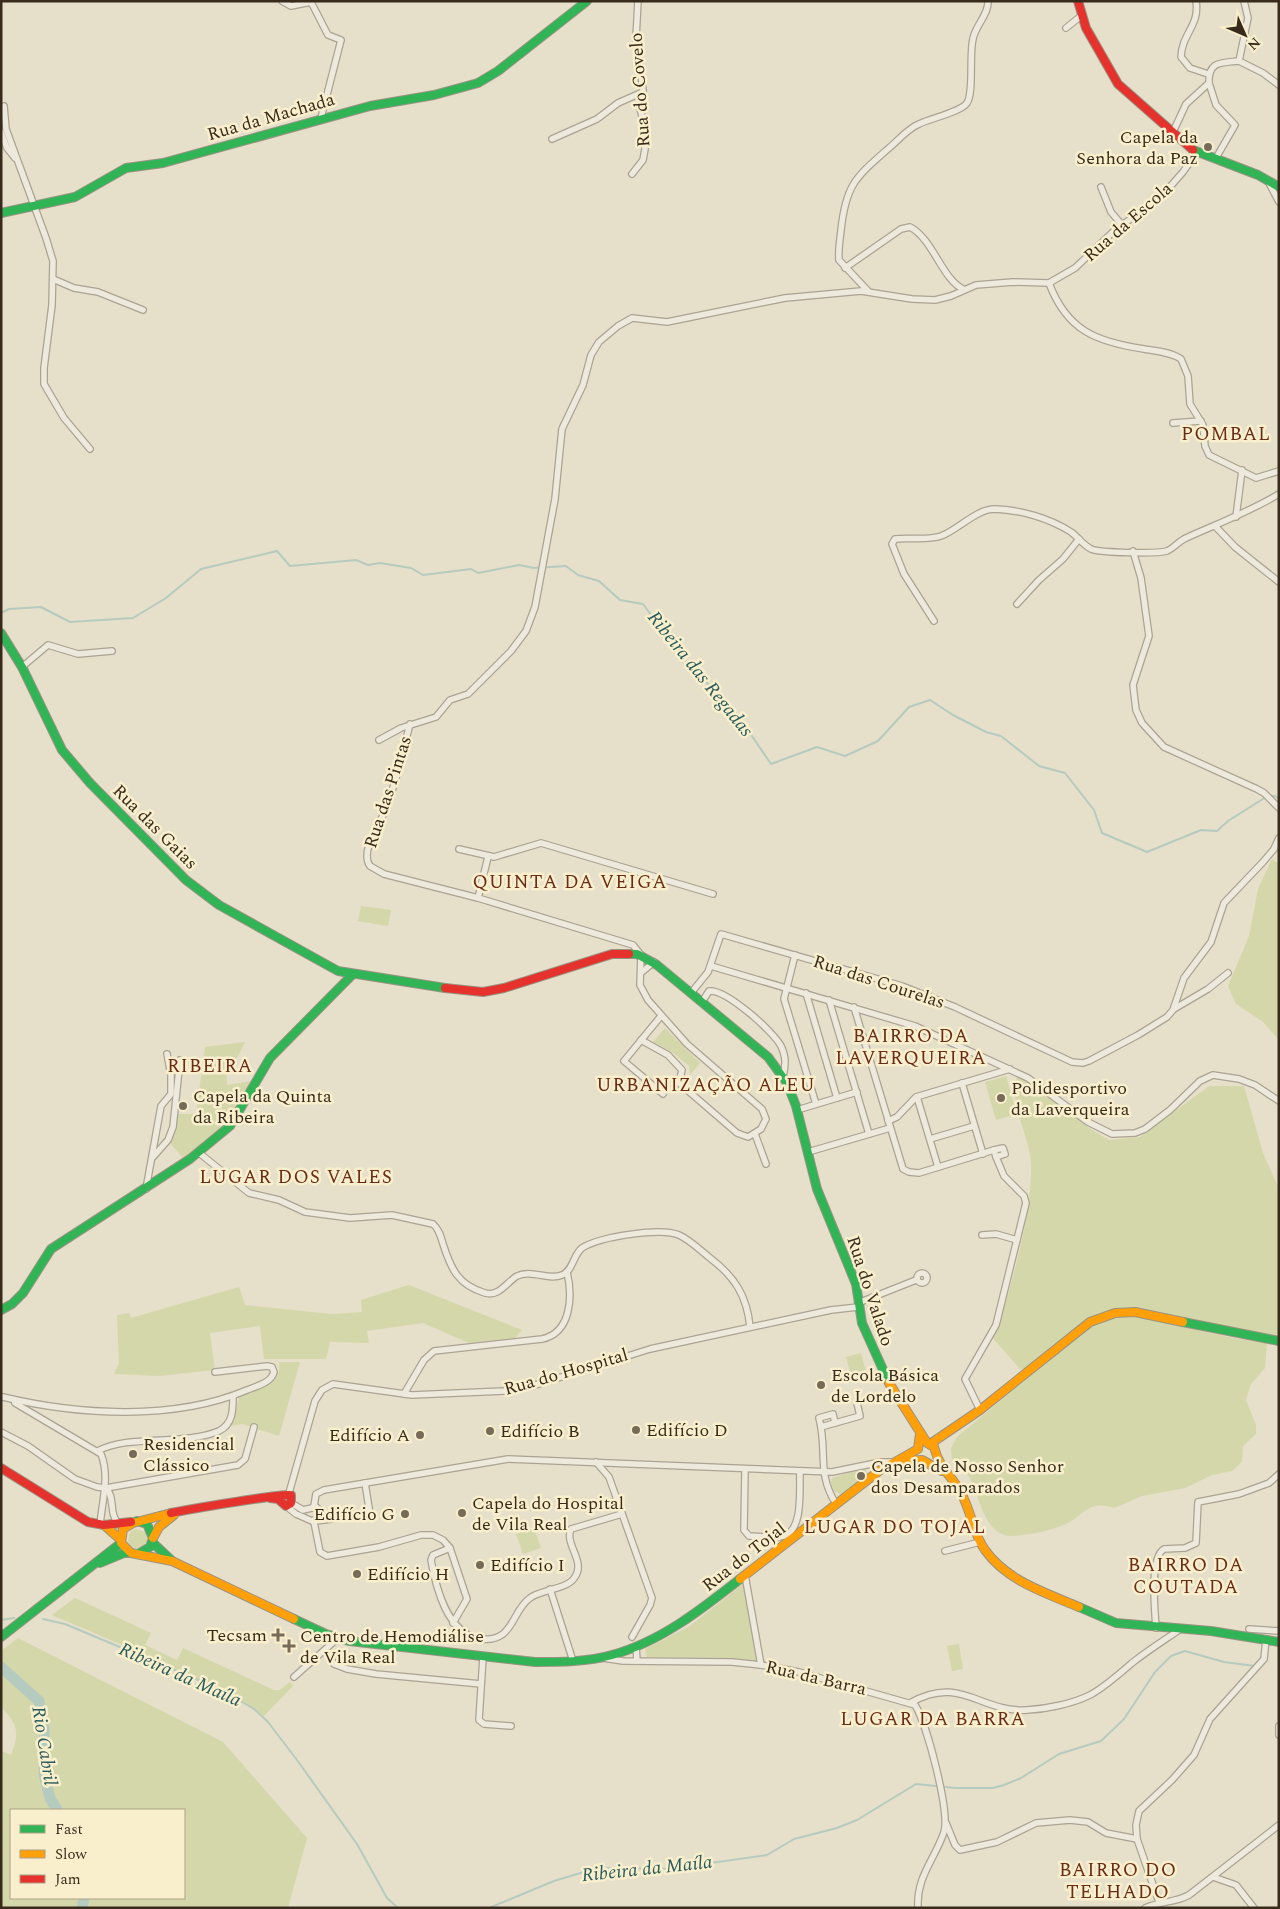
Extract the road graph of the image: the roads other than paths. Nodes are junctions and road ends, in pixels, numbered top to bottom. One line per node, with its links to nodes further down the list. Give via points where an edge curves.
1 (282, 1): 16 (street, via 293,6 311,2 328,35 341,40)
2 (587, 1): 16 (street, Rua da Machada, via 483,81 443,93)
3 (638, 1): 14 (street, Rua do Covelo, via 636,38)
4 (988, 1): 31 (street, via 973,37 971,92 966,104 960,110 936,116 911,128 861,172 852,184 844,205 839,255)
5 (1078, 1): 8 (street)
6 (1196, 1): 11 (street, via 1195,23 1185,37 1181,56 1190,68)
7 (1244, 1): 10 (street, via 1248,18)
8 (1081, 16): 9 (street); 18 (street, via 1113,78)
9 (1066, 28)
10 (1239, 61): 11 (street, via 1216,65); 13 (street)
11 (1208, 74): 12 (street)
12 (1209, 83): 18 (street, via 1186,104); 21 (street, via 1216,105 1235,126)
13 (1279, 85)
14 (643, 92): 19 (street, via 618,103 600,118); 23 (street, Rua do Covelo, via 640,108 645,128 645,153 640,166)
15 (4, 106): 22 (street, via 6,129)
16 (321, 118): 28 (street, Rua da Machada, via 163,163 126,168 80,195)
17 (1, 132): 22 (street, via 7,148)
18 (1173, 132): 20 (street)
19 (552, 139)
20 (1197, 152): 21 (street); 30 (street, Rua da Escola, via 1161,197)
21 (1216, 158): 24 (street)
22 (17, 160): 28 (street)
23 (632, 174)
24 (1264, 178): 26 (street); 27 (street)
25 (1101, 187): 30 (street, via 1111,212)
26 (1279, 187)
27 (1279, 202)
28 (35, 205): 29 (street, Rua da Machada); 32 (street, via 51,254)
29 (1, 213)
30 (1122, 225): 33 (street, Rua da Escola, via 1080,264)
31 (846, 268): 34 (street, via 901,229 910,227); 35 (street)
32 (53, 279): 36 (street); 39 (street, via 44,384 64,418)
33 (1050, 283): 34 (street, via 1014,282); 37 (street, via 1063,310 1093,336 1110,344 1168,353 1181,359 1188,376 1191,407)
34 (963, 289): 35 (street, via 944,298 926,300)
35 (868, 291): 53 (street, via 778,299 667,322 632,318 599,342 562,429 555,499 531,620 511,651 468,694 450,700 436,717)
36 (144, 310)
37 (1201, 422): 38 (street); 40 (street, via 1208,454)
38 (1172, 423)
39 (90, 449)
40 (1242, 470): 41 (street, via 1259,478); 43 (street)
41 (1279, 471)
42 (1279, 494): 43 (street)
43 (1236, 517): 44 (street)
44 (1215, 526): 46 (street, via 1167,550); 47 (street, via 1231,544)
45 (1079, 539): 46 (street, via 1101,552); 48 (street); 49 (street, via 1068,530 1038,517 996,509 936,537 895,539 893,545 904,574)
46 (1133, 551): 55 (street, via 1141,578 1148,636 1133,685 1136,710 1142,723 1164,747 1264,793)
47 (1279, 582)
48 (1017, 604)
49 (934, 621)
50 (1, 633): 52 (street, Rua das Gaias)
51 (112, 651): 52 (street, via 77,654 46,646)
52 (22, 666): 69 (street, Rua das Gaias, via 62,750 90,783 186,880 219,905 334,969)
53 (410, 724): 54 (street); 60 (street, Rua das Pintas, via 389,800 369,847 367,862 372,869 384,874)
54 (379, 740)
55 (1279, 808)
56 (1279, 838): 76 (street, via 1274,850 1224,903 1211,942 1184,978)
57 (459, 849): 58 (street)
58 (488, 857): 59 (street, via 513,853 541,842); 60 (street)
59 (713, 894)
60 (478, 898): 61 (street)
61 (626, 942): 62 (street); 63 (street)
62 (627, 953): 63 (street, Rua do Valado); 69 (street, Rua das Gaias, via 598,957 488,992)
63 (641, 955): 65 (street, Rua do Valado); 67 (street)
64 (795, 955): 66 (street, Rua das Courelas, via 721,934); 70 (street); 76 (street, Rua das Courelas, via 902,986 1063,1058 1082,1063 1138,1035)
65 (654, 962): 67 (street); 71 (street, Rua do Valado)
66 (711, 966): 70 (street); 71 (street)
67 (642, 972): 77 (street, via 642,989)
68 (1228, 973): 76 (street, Rua das Courelas)
69 (352, 975): 97 (street, via 273,1054 232,1123)
70 (785, 987): 72 (street); 89 (street, via 784,998)
71 (691, 993): 74 (street, Rua do Valado)
72 (806, 993): 73 (street); 87 (street)
73 (829, 1000): 75 (street); 84 (street)
74 (702, 1002): 82 (street, Rua do Valado, via 768,1057); 82 (street, via 709,991 723,993 770,1032 785,1058)
75 (854, 1007): 81 (street, via 916,1026); 91 (street)
76 (1173, 1010)
77 (661, 1016): 78 (street); 94 (street, via 700,1056 762,1109 765,1122)
78 (641, 1040): 85 (street, via 624,1061); 94 (street, via 675,1061 682,1070 680,1083 732,1129 745,1137)
79 (167, 1054): 100 (street, via 171,1091 161,1106)
80 (180, 1060): 100 (street, via 173,1127 168,1140)
81 (1010, 1069): 83 (street); 88 (street, via 1028,1078 1094,1126 1112,1134 1145,1129 1200,1081 1213,1075 1239,1079 1262,1089)
82 (783, 1076): 90 (street, Rua do Valado)
83 (962, 1083): 86 (street); 92 (street)
84 (857, 1092): 87 (street); 95 (street)
85 (663, 1094)
86 (916, 1097): 91 (street, via 897,1117); 96 (street)
87 (837, 1098): 89 (street)
88 (1279, 1102)
89 (816, 1104): 90 (street)
90 (797, 1110): 98 (street, Rua do Valado)
91 (888, 1121): 93 (street)
92 (974, 1126): 96 (street); 99 (street)
93 (890, 1128): 95 (street); 102 (street, via 906,1171 919,1173)
94 (755, 1134): 101 (street)
95 (869, 1134): 98 (street)
96 (930, 1139): 102 (street)
97 (198, 1152): 103 (street); 106 (street, via 252,1195 279,1200 304,1212 350,1218 392,1216 433,1224 454,1274 484,1293 496,1293 522,1275 558,1276)
98 (808, 1152): 108 (street, Rua do Valado, via 819,1196 856,1284)
99 (982, 1154): 102 (street); 105 (street, via 1003,1148 1005,1154 996,1157 1004,1176 1026,1199)
100 (153, 1157): 103 (street)
101 (766, 1164)
102 (938, 1167)
103 (146, 1189): 109 (street, via 48,1251 23,1293)
104 (982, 1235): 105 (street, via 996,1234)
105 (1017, 1240): 117 (street, via 996,1325 965,1379)
106 (567, 1272): 110 (street, via 575,1255 588,1245 635,1234 676,1234 734,1280 744,1296); 113 (street, via 569,1306 564,1324 557,1333 542,1339 434,1351 424,1360)
107 (916, 1280): 108 (street, Rua do Hospital)
108 (858, 1305): 110 (street, Rua do Hospital); 121 (street, Rua do Valado, via 867,1337 889,1384 920,1432)
109 (1, 1310)
110 (750, 1327): 113 (street, Rua do Hospital, via 644,1350 523,1388 474,1394)
111 (1279, 1341): 117 (street, Rua do Tojal, via 1135,1312 1115,1312 1084,1326)
112 (215, 1372): 114 (street, via 273,1368 273,1376 268,1381)
113 (404, 1394): 135 (street, Rua do Hospital, via 339,1384 322,1390 315,1401)
114 (233, 1396): 115 (street, via 165,1410 122,1411 52,1407); 122 (street, via 231,1419 216,1433 115,1444)
115 (2, 1397): 122 (street)
116 (857, 1403): 130 (street, via 860,1416 835,1423 833,1414 819,1418)
117 (980, 1410): 120 (street, Rua do Tojal)
118 (254, 1428): 134 (street, via 245,1458 238,1465)
119 (1, 1432): 134 (street, via 28,1446 78,1481)
120 (949, 1432): 121 (street, Rua do Tojal); 123 (street)
121 (924, 1446): 123 (street, via 934,1447); 124 (street, via 918,1455); 126 (street, Rua do Tojal)
122 (98, 1451): 134 (street, via 103,1459)
123 (935, 1454): 124 (street, via 931,1460); 132 (street)
124 (924, 1460): 126 (street); 132 (street)
125 (596, 1462): 128 (street); 133 (street, via 502,1459); 140 (street, via 608,1475)
126 (895, 1462): 130 (street, via 883,1461 842,1472); 136 (street, Rua do Tojal)
127 (1, 1468): 144 (street, via 76,1517)
128 (745, 1469): 129 (street); 129 (street, via 744,1530 748,1536 782,1537 789,1532 798,1519)
129 (800, 1471): 130 (street)
130 (824, 1472): 136 (street, via 826,1486)
131 (1279, 1474): 156 (street, via 1268,1483 1239,1494 1198,1501 1196,1543 1185,1548 1164,1549 1157,1557)
132 (950, 1476): 147 (street, via 960,1490)
133 (365, 1483): 137 (street, via 318,1492 314,1496); 141 (street, via 370,1514)
134 (106, 1488): 143 (street, via 113,1516); 144 (street)
135 (286, 1499): 138 (street); 139 (street, via 270,1498); 141 (street, via 296,1514)
136 (836, 1504): 153 (street, Rua do Tojal)
137 (314, 1506): 138 (street); 141 (street, via 321,1512)
138 (306, 1511): 141 (street)
139 (178, 1513): 142 (street); 145 (street, via 162,1524)
140 (622, 1514): 154 (street, via 571,1529 569,1535 578,1565 577,1573 569,1583); 161 (street, via 652,1598)
141 (313, 1521): 148 (street, via 320,1552 327,1556 379,1547 424,1534 438,1537)
142 (134, 1522): 143 (street); 145 (street, via 147,1524); 146 (street, via 123,1529)
143 (119, 1524): 144 (street)
144 (102, 1525): 146 (street)
145 (153, 1540): 150 (street, via 147,1551); 151 (street)
146 (121, 1542): 150 (street); 152 (street)
147 (980, 1542): 149 (street); 156 (street, via 995,1561 1025,1584 1110,1622)
148 (450, 1548): 155 (street, via 467,1601); 155 (street, via 433,1555 430,1560)
149 (945, 1551)
150 (134, 1554): 151 (street); 152 (street, via 112,1558)
151 (172, 1562): 162 (street, Rua do Tojal)
152 (79, 1575): 160 (street)
153 (745, 1575): 165 (street, Rua do Tojal, via 681,1624); 171 (street)
154 (550, 1589): 155 (street, via 526,1601 507,1630 495,1638 473,1637); 169 (street)
155 (453, 1623)
156 (1156, 1628): 158 (street)
157 (1250, 1629): 159 (street)
158 (1179, 1630): 163 (street); 174 (street, via 1096,1692 1081,1698 1042,1708 1008,1710 962,1694 937,1692)
159 (1279, 1631)
160 (1, 1637)
161 (632, 1637)
162 (338, 1638): 166 (street); 167 (street, Rua do Tojal)
163 (1266, 1639): 164 (street); 180 (street, via 1264,1659 1210,1719 1197,1749 1185,1766 1140,1809 1136,1821)
164 (1279, 1640)
165 (633, 1647): 168 (street, Rua do Tojal); 170 (street)
166 (325, 1650): 172 (street); 173 (street, via 332,1662 343,1668)
167 (483, 1657): 169 (street, Rua do Tojal); 173 (street)
168 (601, 1658): 169 (street, Rua do Tojal); 170 (street, Rua da Barra)
169 (573, 1661)
170 (634, 1661): 171 (street, Rua da Barra)
171 (761, 1665): 174 (street, Rua da Barra, via 800,1672)
172 (294, 1677)
173 (481, 1684): 175 (street, via 479,1721)
174 (910, 1703): 178 (street, via 917,1709 930,1746)
175 (511, 1726)
176 (1279, 1726): 177 (street)
177 (1279, 1735)
178 (945, 1820): 180 (street, via 955,1845 964,1850 1007,1839 1036,1824 1072,1820 1088,1822 1106,1833); 183 (street, via 942,1836 920,1882)
179 (1279, 1825): 181 (street)
180 (1137, 1839): 182 (street)
181 (1213, 1877): 182 (street, via 1185,1898); 185 (street, via 1236,1885)
182 (1159, 1902): 184 (street)
183 (918, 1908)
184 (1145, 1908)
185 (1254, 1908)

